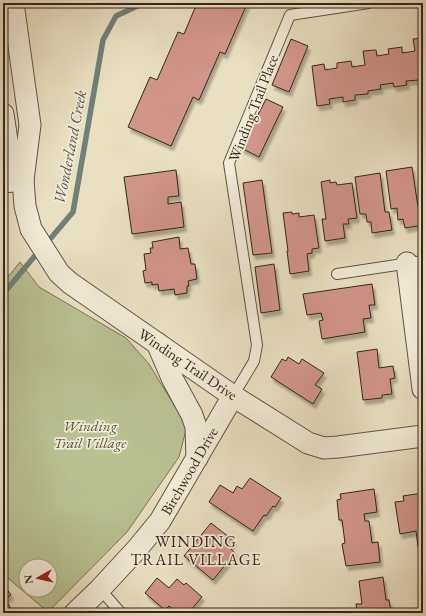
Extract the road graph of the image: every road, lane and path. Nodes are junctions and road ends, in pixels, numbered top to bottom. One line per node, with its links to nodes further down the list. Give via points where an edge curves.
1 (14, 3): 4 (street, Winding Trail Drive, via 30,125)
2 (369, 3): 9 (lane, Winding Trail Place, via 290,15 230,163 257,345 254,361)
3 (3, 114): 4 (street, Winding Trail Drive)
4 (13, 181): 7 (street, Winding Trail Drive, via 25,206 31,228 59,273)
5 (415, 262): 6 (lane); 8 (street)
6 (337, 274)
7 (157, 343): 9 (street, Winding Trail Drive); 11 (street, via 192,415 196,427)
8 (423, 390)
9 (233, 396): 10 (street, Winding Trail Drive, via 308,443 324,448); 11 (street, Birchwood Drive)
10 (423, 436)
11 (197, 458): 12 (street, Birchwood Drive, via 160,521)
12 (100, 589): 13 (street, Birchwood Drive); 14 (lane)
13 (75, 613)
14 (121, 613)

